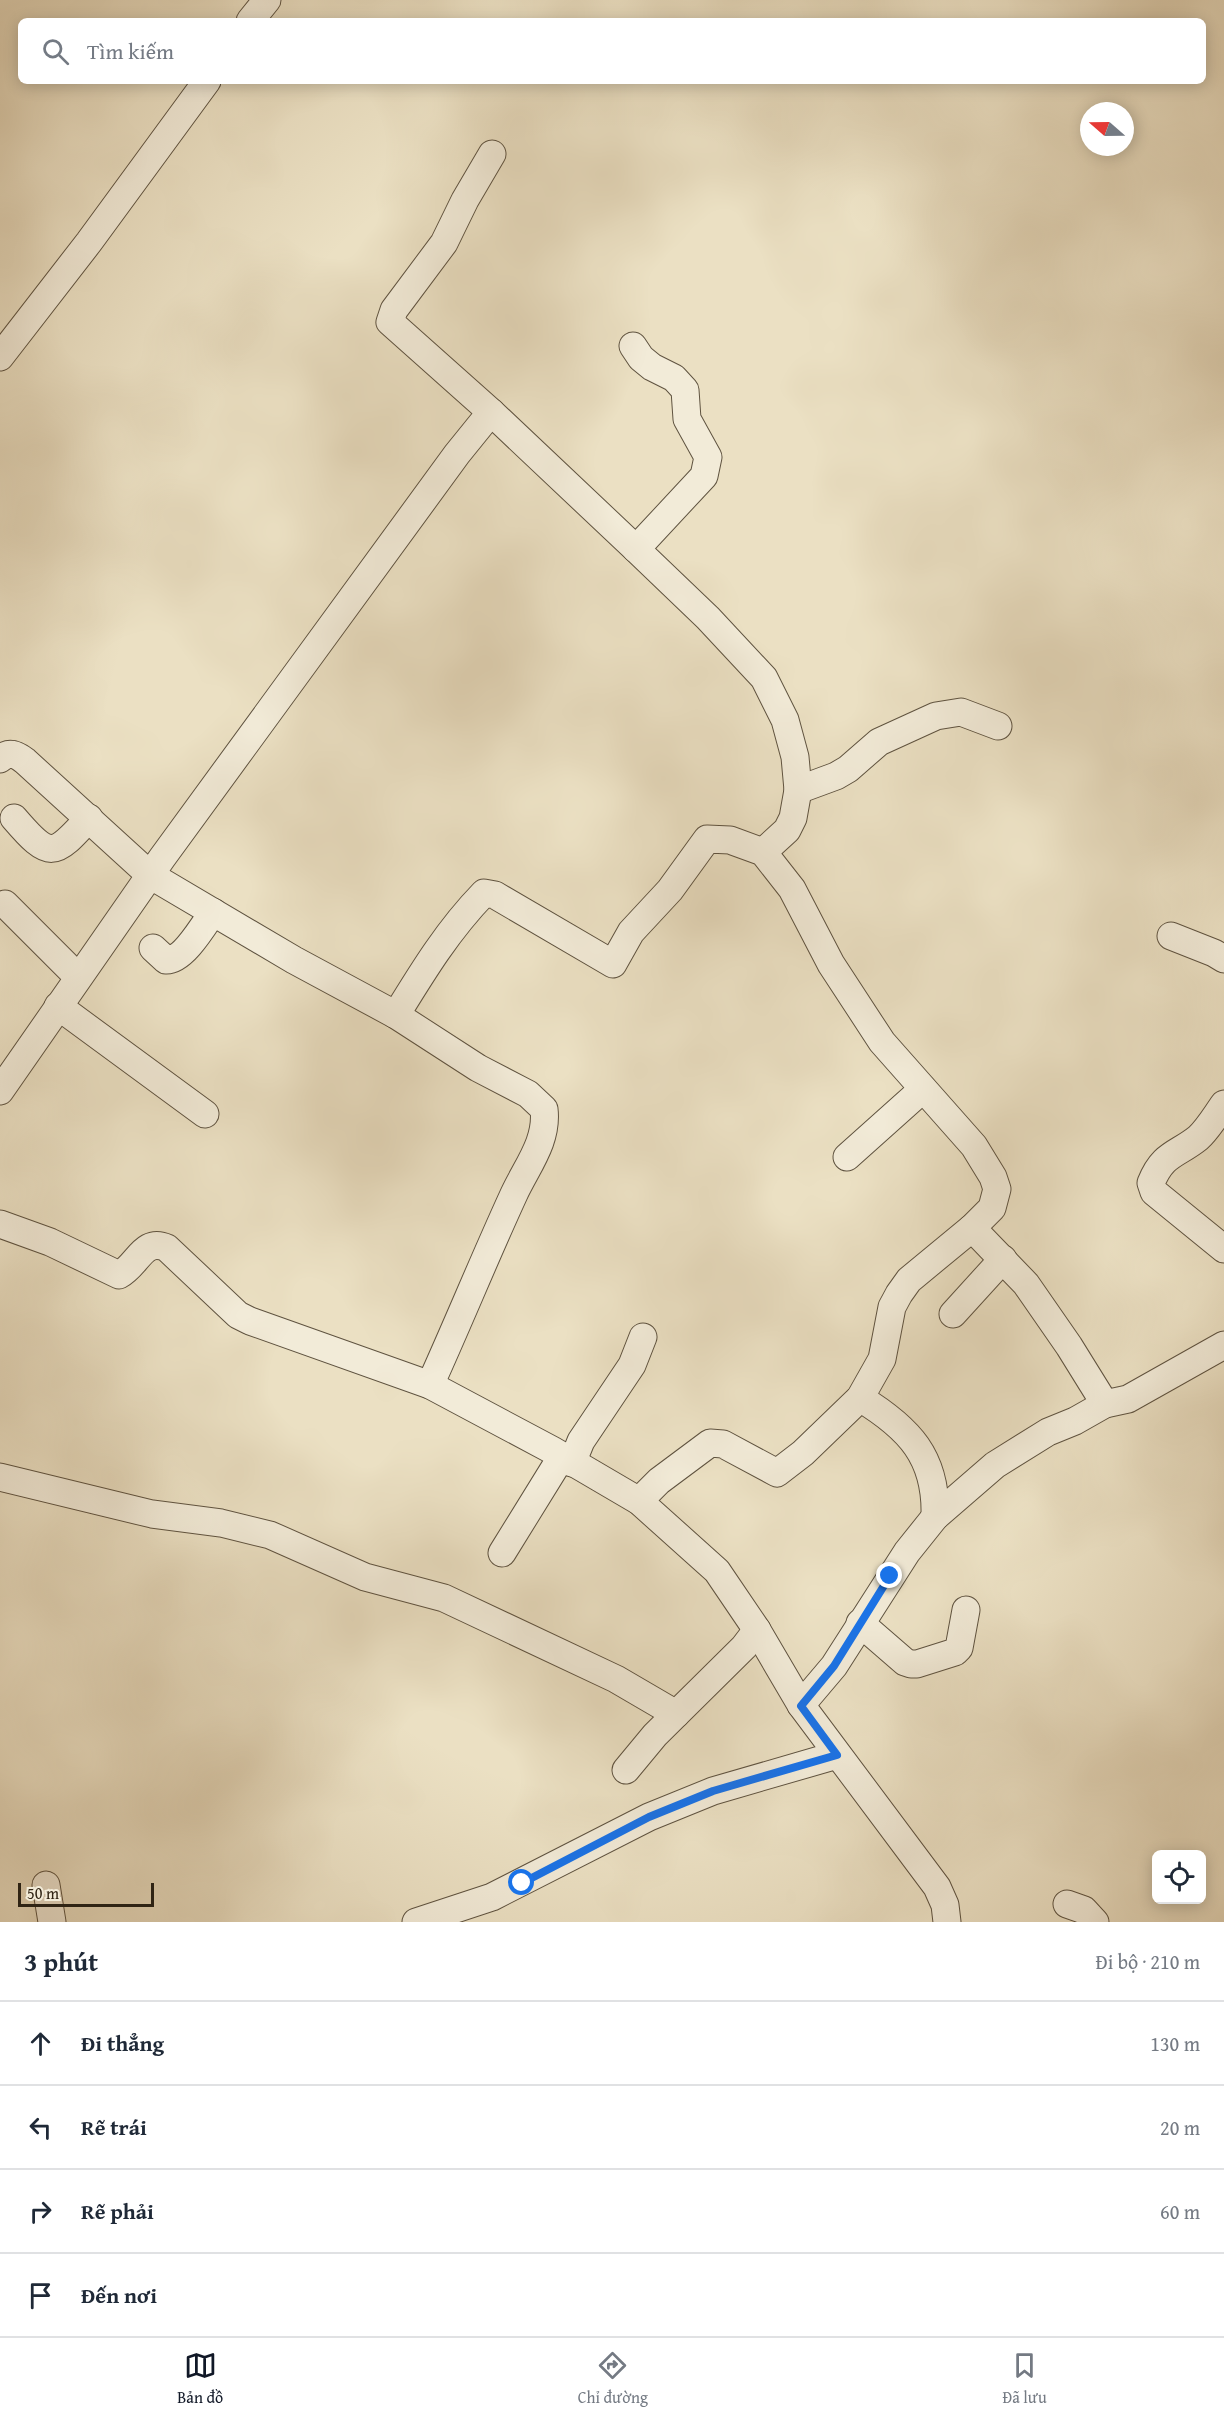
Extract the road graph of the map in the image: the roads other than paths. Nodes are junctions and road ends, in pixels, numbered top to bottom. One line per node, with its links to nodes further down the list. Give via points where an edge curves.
1 (267, 0): 2 (street)
2 (252, 18)
3 (205, 84): 6 (street)
4 (492, 154): 7 (street, via 444,243 394,310 390,322)
5 (633, 346): 8 (street, via 641,358 674,378 685,390 688,423 708,457 704,476)
6 (0, 357)
7 (491, 412): 8 (street); 15 (street)
8 (636, 549): 11 (street, via 764,678 785,720 795,757)
9 (998, 726): 11 (street, via 962,712 936,716 879,742 842,772)
10 (0, 759): 13 (street, via 15,754)
11 (798, 790): 14 (street, via 787,830)
12 (14, 818): 13 (street, via 42,847 54,850 67,843)
13 (89, 818): 15 (street)
14 (763, 852): 23 (street, via 730,840 707,839 670,890 631,932 613,964 495,895 484,893 434,954); 24 (street, via 792,888 845,986 882,1042)
15 (150, 874): 17 (street); 21 (street)
16 (5, 904): 21 (street)
17 (213, 912): 19 (street, via 193,942 174,959 166,960); 23 (street)
18 (1171, 936): 20 (street)
19 (153, 948)
20 (1224, 959)
21 (78, 977): 22 (street)
22 (58, 1006): 25 (street); 27 (street)
23 (396, 1015): 36 (street, via 478,1068 528,1094 544,1109 546,1123 540,1145 514,1193)
24 (922, 1089): 28 (street); 30 (street, via 974,1146 993,1177 997,1189 992,1208)
25 (0, 1091)
26 (1224, 1104): 31 (street, via 1200,1136 1163,1162 1151,1183 1154,1192)
27 (205, 1114)
28 (847, 1157)
29 (0, 1224): 36 (street, via 50,1242 119,1275 150,1245 158,1244 238,1315)
30 (972, 1228): 32 (street); 37 (street, via 899,1294 892,1307 882,1359)
31 (1224, 1249)
32 (1003, 1259): 33 (street); 38 (street, via 1026,1284)
33 (953, 1314)
34 (643, 1337): 39 (street, via 632,1365)
35 (1224, 1345): 38 (street, via 1139,1394)
36 (430, 1384): 39 (street)
37 (860, 1398): 41 (street, via 779,1473 723,1444 710,1443); 42 (street, via 898,1425 922,1453 936,1494)
38 (1105, 1404): 42 (street, via 1028,1443 995,1465)
39 (567, 1459): 41 (street); 43 (street)
40 (0, 1477): 48 (street, via 152,1514 221,1523 270,1535 365,1577 444,1598 616,1679)
41 (639, 1501): 46 (street, via 717,1571)
42 (935, 1517): 45 (street)
43 (502, 1552)
44 (966, 1610): 45 (street, via 963,1637 955,1652 917,1664 905,1662)
45 (860, 1623): 47 (street, via 834,1666)
46 (757, 1630): 47 (street); 48 (street)
47 (801, 1706): 49 (street)
48 (676, 1714): 50 (street)
49 (837, 1755): 54 (street, via 713,1791 649,1817 502,1893); 55 (street, via 937,1887)
50 (626, 1770)
51 (46, 1885): 53 (street)
52 (1067, 1904): 56 (street, via 1084,1910)
53 (52, 1922)
54 (416, 1922)
55 (947, 1922)
56 (1095, 1922)

